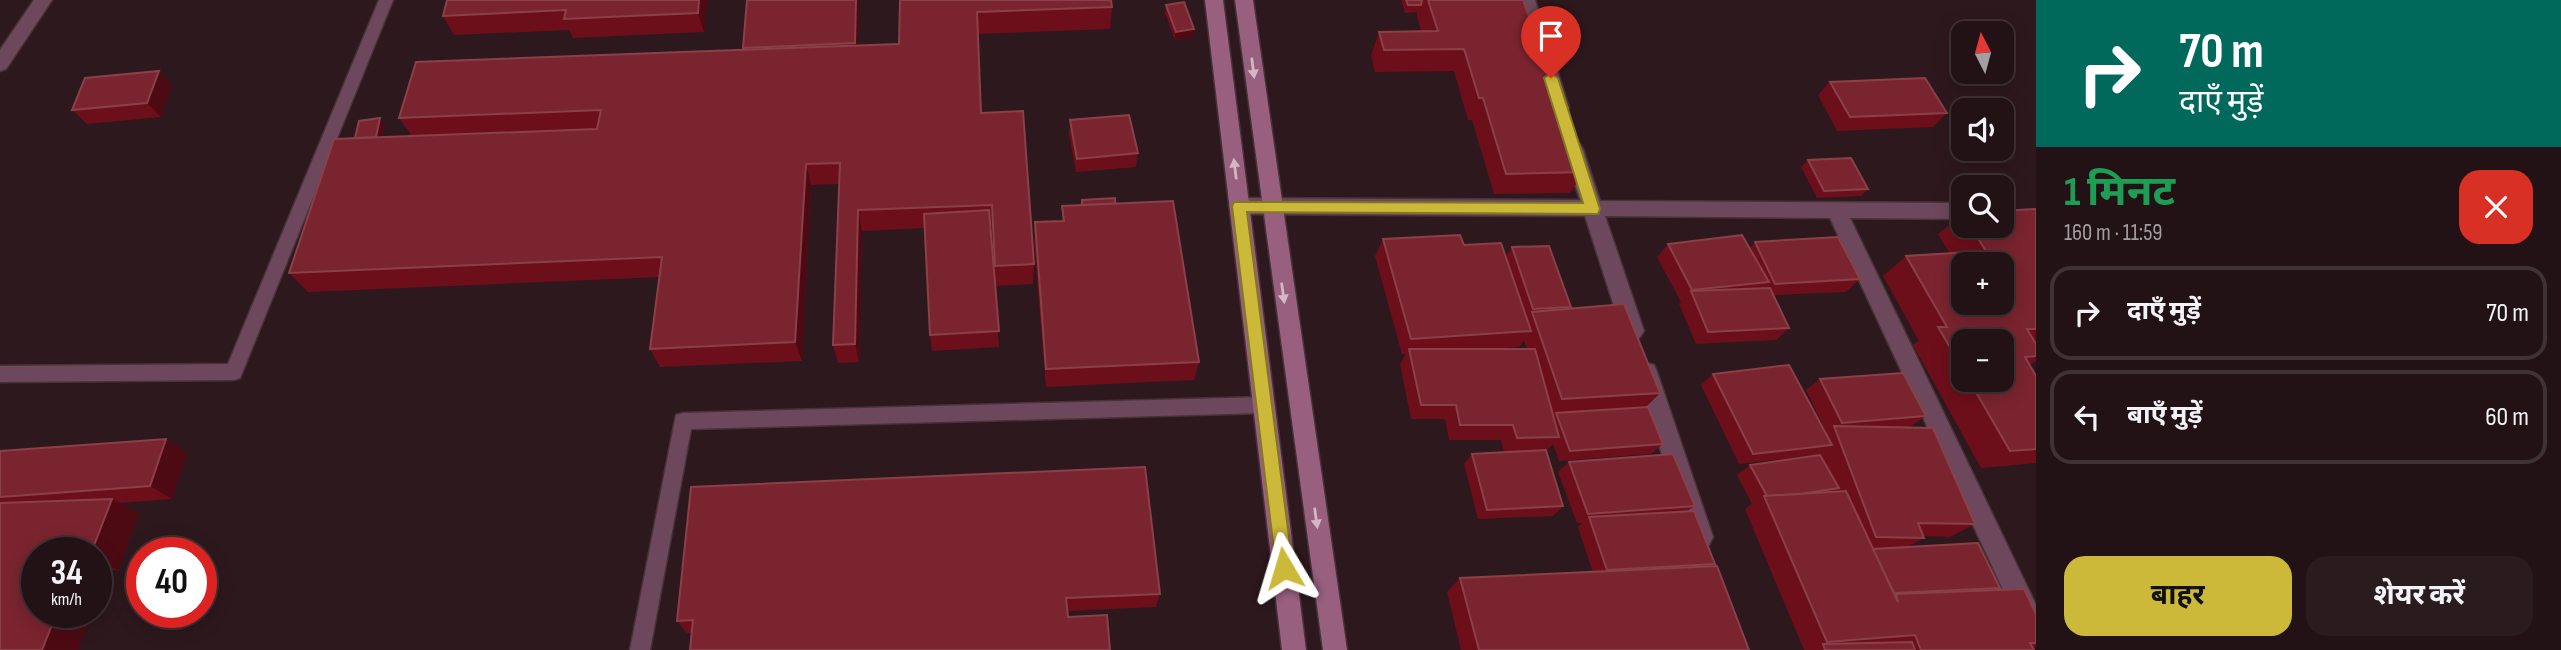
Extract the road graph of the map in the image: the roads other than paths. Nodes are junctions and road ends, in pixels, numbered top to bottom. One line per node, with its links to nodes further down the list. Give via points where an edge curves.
1 (43, 0): 6 (street)
2 (386, 0): 12 (lane, via 234,372)
3 (1214, 0): 7 (street, one-way to 3)
4 (1244, 0): 8 (street, one-way to 8)
5 (1526, 0): 9 (street)
6 (0, 64)
7 (1239, 206): 8 (street); 13 (street)
8 (1270, 207): 9 (street); 18 (street, one-way to 18)
9 (1593, 209): 10 (street); 14 (street)
10 (1837, 211): 11 (street); 15 (street)
11 (1951, 211)
12 (0, 374)
13 (1264, 405): 16 (lane, via 683,421); 17 (street)
14 (1708, 559)
15 (2036, 632)
16 (640, 650)
17 (1294, 650)
18 (1335, 650)

